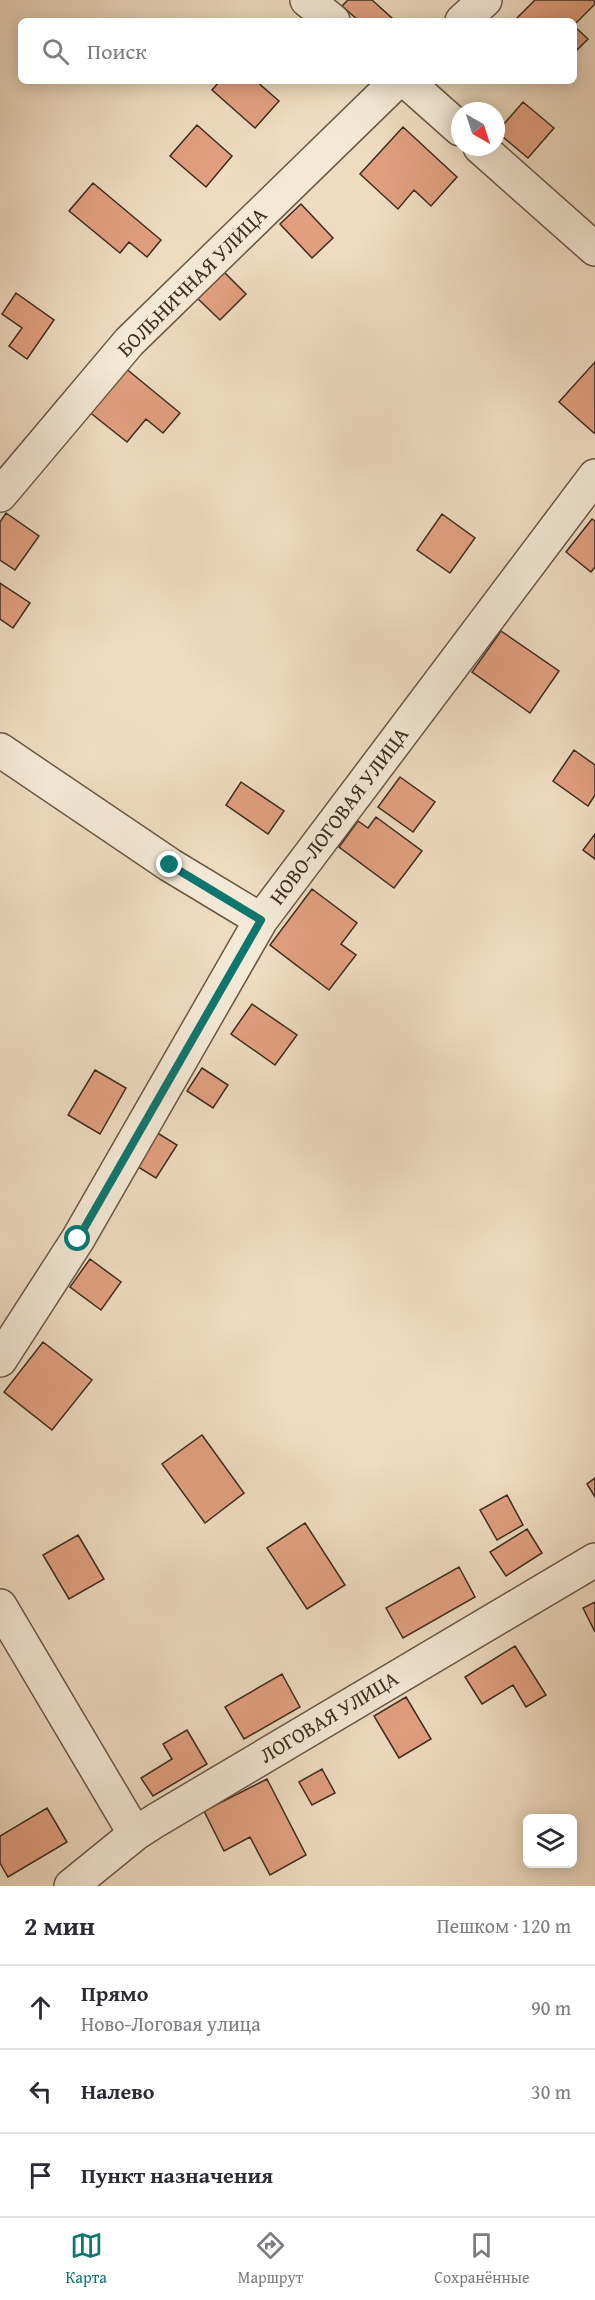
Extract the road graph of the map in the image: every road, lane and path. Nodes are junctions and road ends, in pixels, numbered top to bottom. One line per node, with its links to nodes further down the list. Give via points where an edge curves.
1 (307, 0): 3 (street)
2 (484, 0): 4 (street)
3 (329, 18)
4 (465, 18)
5 (394, 84): 11 (street, БОЛЬНИЧНАЯ УЛИЦА, via 129,342)
6 (409, 84): 7 (street)
7 (451, 121)
8 (490, 156): 9 (street)
9 (595, 249)
10 (595, 476): 13 (street, НОВО-ЛОГОВАЯ УЛИЦА)
11 (0, 495)
12 (0, 750): 13 (street, via 170,865)
13 (261, 920): 14 (street, НОВО-ЛОГОВАЯ УЛИЦА, via 78,1239)
14 (0, 1360)
15 (595, 1560): 17 (street, ЛОГОВАЯ УЛИЦА)
16 (0, 1606): 17 (street)
17 (135, 1834): 18 (street, ЛОГОВАЯ УЛИЦА)
18 (71, 1886)

